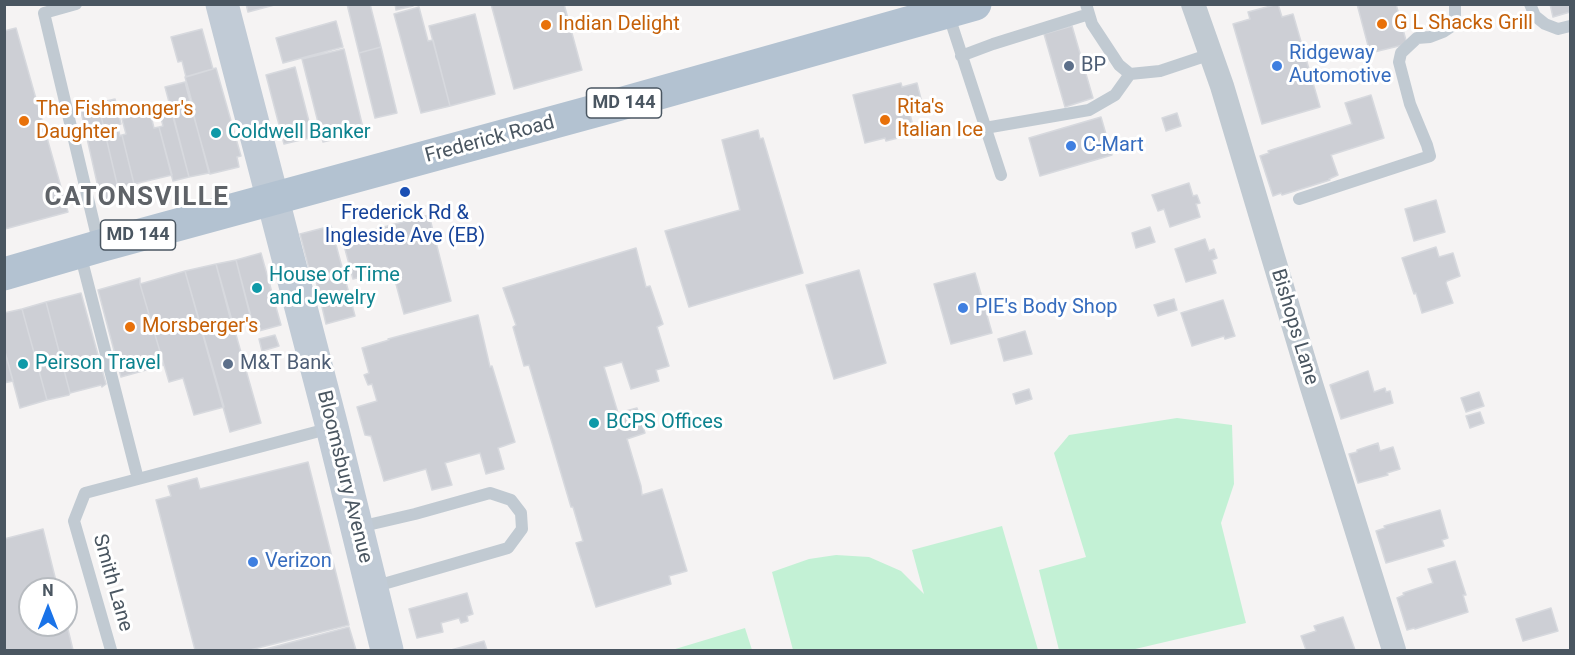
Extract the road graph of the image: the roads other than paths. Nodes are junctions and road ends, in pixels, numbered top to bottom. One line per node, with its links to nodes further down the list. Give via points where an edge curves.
1 (76, 4): 16 (lane, via 44,13)
2 (222, 4): 14 (main road, Bloomsbury Avenue)
3 (1193, 4): 9 (street, Bishops Lane)
4 (1455, 4): 15 (lane, via 1455,24 1430,37 1417,38 1401,53 1399,62 1410,105 1430,156)
5 (1530, 4): 8 (lane, via 1535,16 1545,24 1558,29)
6 (961, 8): 10 (lane); 14 (main road, Frederick Road / MD 144)
7 (1087, 9): 10 (lane); 11 (lane, via 1092,24 1119,65)
8 (1570, 26)
9 (1211, 54): 11 (lane, via 1160,71); 24 (street, Bishops Lane)
10 (961, 56): 12 (lane)
11 (1130, 74): 12 (lane, via 1115,95 1089,110)
12 (985, 128): 13 (lane)
13 (1001, 175)
14 (273, 198): 16 (main road, Frederick Road / MD 144); 18 (main road, Bloomsbury Avenue)
15 (1299, 199)
16 (90, 249): 17 (main road, Frederick Road / MD 144); 19 (lane)
17 (4, 274)
18 (332, 427): 19 (lane); 20 (main road, Bloomsbury Avenue)
19 (138, 479): 22 (lane, Smith Lane, via 85,494 74,521)
20 (356, 527): 21 (main road, Bloomsbury Avenue); 21 (lane, via 490,494 511,500 521,513 522,529 508,548)
21 (372, 588): 23 (main road, Bloomsbury Avenue)
22 (111, 651)
23 (387, 651)
24 (1394, 651)

